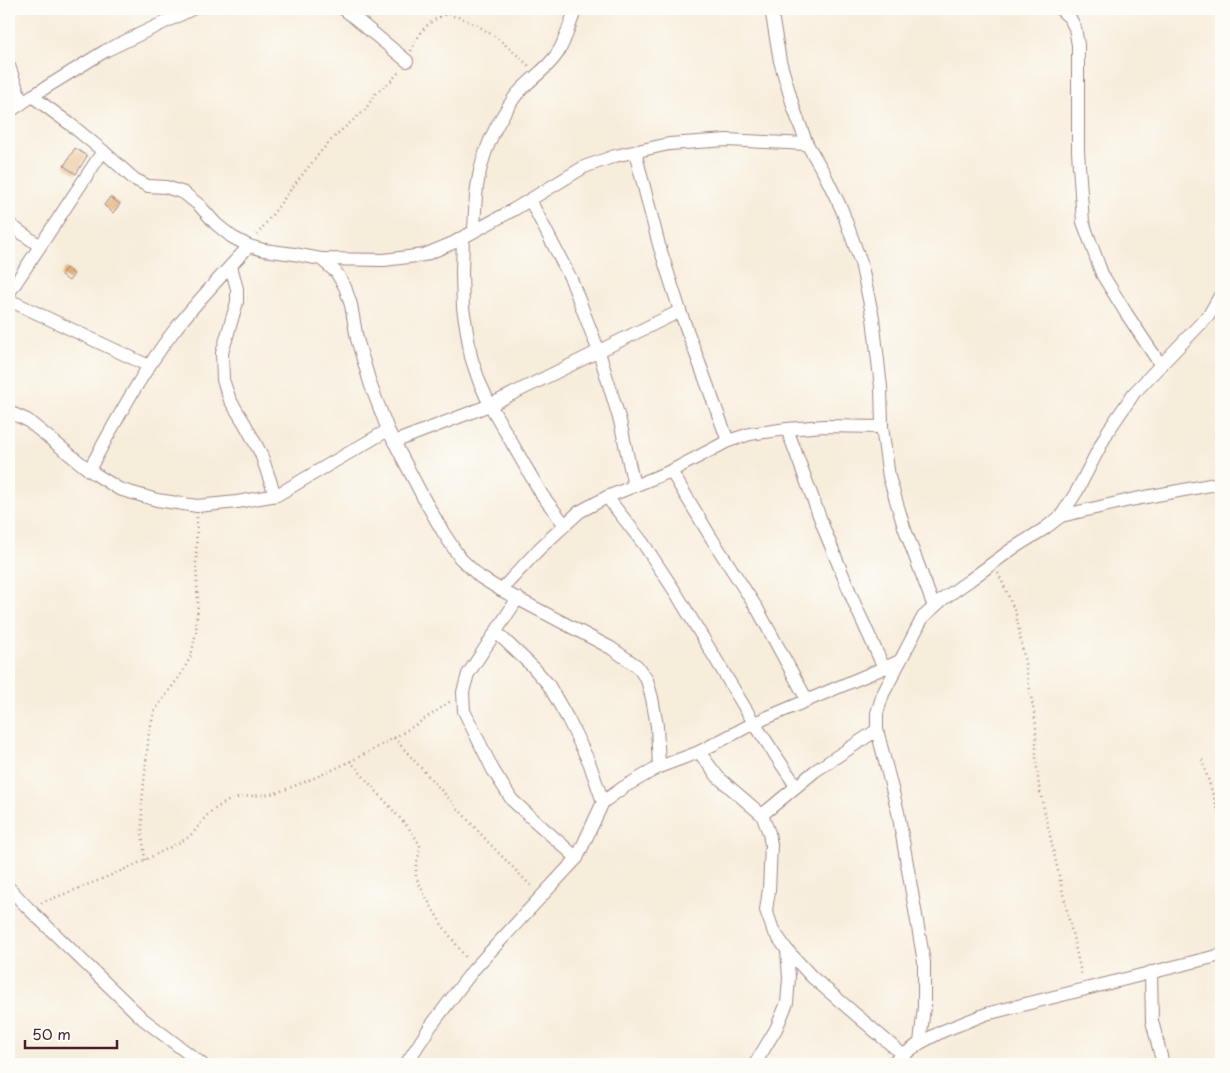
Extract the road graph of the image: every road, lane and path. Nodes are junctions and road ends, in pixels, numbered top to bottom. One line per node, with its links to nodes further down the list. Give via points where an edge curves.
1 (192, 9): 9 (street, via 105,51)
2 (344, 9): 6 (street)
3 (576, 9): 8 (street, via 557,54)
4 (771, 9): 11 (street, via 780,61)
5 (1060, 9): 26 (street, via 1075,28 1078,45 1078,151 1083,222 1102,274)
6 (407, 61): 8 (path, via 422,30 432,20 446,14 489,32); 18 (path, via 376,93 365,110 322,150)
7 (9, 66): 9 (street)
8 (537, 74): 16 (street, via 504,112 488,144)
9 (27, 100): 10 (street); 12 (street, via 70,124)
10 (9, 112)
11 (807, 144): 13 (street, via 727,140 669,144); 30 (street, via 842,210 861,263 873,318 882,387)
12 (103, 151): 17 (street); 18 (street, via 134,179 148,186 184,193 216,224)
13 (635, 152): 14 (street, via 584,167); 24 (street)
14 (530, 200): 16 (street); 25 (street, via 571,279)
15 (9, 224): 17 (street)
16 (468, 234): 19 (street, via 424,254 384,260); 28 (street, via 462,272 463,308 471,357)
17 (40, 246): 21 (street)
18 (249, 246): 19 (street); 20 (street)
19 (321, 259): 32 (street, via 336,272 345,287 371,386)
20 (231, 266): 27 (street, via 172,333); 38 (street, via 237,302 222,353 223,380 230,400 261,454)
21 (9, 293)
22 (1221, 294): 26 (street, via 1209,315)
23 (9, 300): 27 (street)
24 (680, 311): 25 (street); 33 (street)
25 (599, 352): 28 (street); 37 (street, via 620,421)
26 (1160, 364): 41 (street, via 1134,393 1108,431)
27 (150, 366): 34 (street)
28 (490, 404): 32 (street); 42 (street, via 542,495)
29 (9, 412): 34 (street, via 27,420)
30 (882, 427): 31 (street); 46 (street, via 889,477)
31 (788, 429): 33 (street, via 750,434); 49 (street, via 826,534)
32 (391, 436): 38 (street); 44 (street, via 460,558 480,577)
33 (728, 441): 35 (street)
34 (90, 470): 40 (street, via 119,489 157,500)
35 (671, 471): 37 (street); 51 (street, via 758,610)
36 (1221, 482): 41 (street)
37 (634, 486): 39 (street)
38 (275, 495): 40 (street)
39 (607, 498): 42 (street, via 580,512); 52 (street, via 676,593)
40 (197, 506): 64 (path, via 196,632 191,656 156,710 149,732 142,803)
41 (1061, 516): 43 (street)
42 (565, 525): 44 (street)
43 (994, 563): 46 (street); 72 (path, via 1016,615 1036,724 1039,787)
44 (501, 590): 45 (street)
45 (518, 598): 47 (street); 58 (street, via 611,648 637,666 652,698)
46 (934, 607): 48 (street, via 923,617)
47 (496, 632): 50 (street, via 468,674); 60 (street, via 548,684 568,719)
48 (900, 661): 49 (street); 53 (street, via 877,713)
49 (884, 668): 51 (street)
50 (463, 692): 54 (path); 63 (street, via 464,711 473,731 512,800)
51 (807, 700): 52 (street)
52 (754, 723): 55 (street); 59 (street)
53 (877, 730): 59 (street); 73 (street, via 901,826 924,962)
54 (394, 738): 57 (path); 66 (path)
55 (699, 752): 58 (street); 61 (street, via 718,777)
56 (1202, 760): 62 (path)
57 (350, 761): 64 (path, via 276,793 236,798 224,803 210,812 187,838); 70 (path, via 420,845 416,877 442,925)
58 (659, 767): 60 (street)
59 (796, 786): 61 (street)
60 (603, 802): 63 (street)
61 (762, 815): 68 (street, via 771,846 766,910 772,930)
62 (1221, 820)
63 (577, 858): 66 (street)
64 (145, 860): 67 (path)
65 (9, 888): 67 (street)
66 (541, 897): 70 (street)
67 (28, 908): 75 (street, via 143,1019)
68 (787, 950): 74 (street); 77 (street, via 787,1003)
69 (1221, 955): 71 (street)
70 (474, 969): 76 (street)
71 (1150, 972): 72 (street); 79 (street, via 1152,1021)
72 (1085, 989): 73 (street, via 986,1014 943,1030)
73 (920, 1043): 74 (street)
74 (903, 1055): 78 (street)
75 (202, 1064)
76 (406, 1064)
77 (755, 1064)
78 (891, 1064)
79 (1164, 1064)

